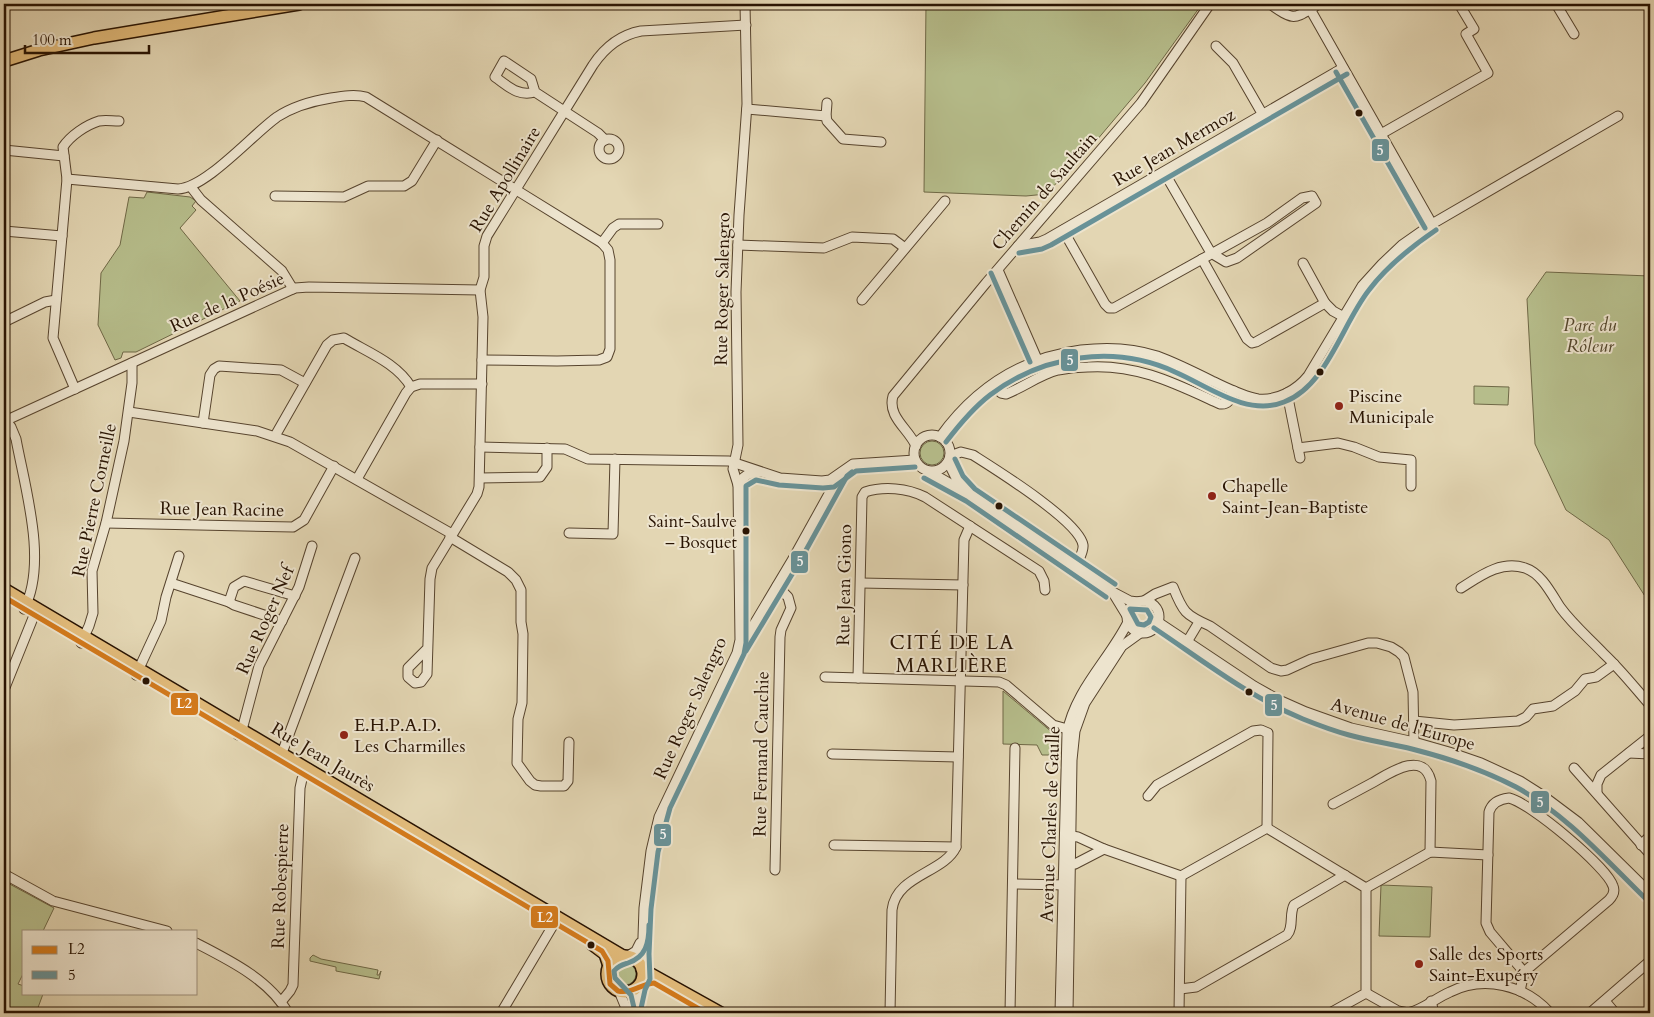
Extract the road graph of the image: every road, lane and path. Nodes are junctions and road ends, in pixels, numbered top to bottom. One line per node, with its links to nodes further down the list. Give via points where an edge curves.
1 (299, 4): 12 (main road, via 94,38 39,50)
2 (745, 4): 9 (street, Rue Roger Salengro)
3 (1210, 4): 41 (street, Chemin de Saultain, via 1141,104)
4 (1270, 4): 8 (street, via 1290,17)
5 (1319, 4): 8 (street)
6 (1459, 4): 22 (street, via 1474,29 1466,34 1488,73)
7 (1556, 4): 10 (street)
8 (1310, 9): 13 (street)
9 (746, 25): 16 (street, Rue Roger Salengro); 17 (street, Rue Apollinaire, via 641,31 622,38 596,61)
10 (1574, 34)
11 (1216, 46): 18 (street, via 1233,63)
12 (4, 62)
13 (1343, 68): 18 (street, Rue Jean Mermoz); 22 (street)
14 (535, 92): 14 (street, via 531,79 504,62 494,77 522,94); 17 (street)
15 (827, 103): 19 (street)
16 (747, 109): 19 (street); 40 (street, Rue Roger Salengro)
17 (564, 112): 24 (street); 31 (street, Rue Apollinaire)
18 (1263, 114): 28 (street, Rue Jean Mermoz)
19 (826, 116): 25 (street, via 843,139)
20 (1618, 116): 35 (street)
21 (119, 121): 27 (street, via 98,122 86,127 66,143)
22 (1381, 134): 35 (street)
23 (437, 140): 30 (street, via 366,97 354,95 317,100 276,118); 31 (street); 32 (street, via 407,186 368,186 344,197)
24 (605, 140)
25 (881, 142)
26 (4, 150): 27 (street)
27 (64, 156): 29 (street)
28 (1164, 172): 36 (street, Rue Jean Mermoz); 43 (street)
29 (67, 179): 30 (street, via 178,190); 38 (street)
30 (191, 187): 47 (street, via 201,200 282,271)
31 (516, 189): 39 (street); 48 (street, Rue Apollinaire, via 486,239)
32 (274, 196)
33 (945, 200): 42 (street)
34 (658, 224): 39 (street, via 618,224)
35 (1432, 224): 52 (street, via 1382,264)
36 (1062, 230): 41 (street, Rue Jean Mermoz, via 1040,242); 44 (street, via 1105,304 1112,308)
37 (4, 231): 38 (street)
38 (62, 236): 49 (street)
39 (602, 243): 56 (street, via 610,258 610,349 607,357 599,360)
40 (738, 244): 42 (street, via 824,248 852,237 893,239); 80 (street, Rue Roger Salengro, via 738,445)
41 (1018, 246): 46 (street, Chemin de Saultain)
42 (905, 248): 50 (street)
43 (1211, 253): 43 (street, via 1226,262 1234,260 1315,205 1315,199 1310,196 1302,198 1267,223); 44 (street)
44 (1202, 258): 51 (street, via 1252,343)
45 (1303, 264): 51 (street)
46 (998, 270): 55 (street); 71 (street, Chemin de Saultain, via 893,396 894,413)
47 (293, 289): 48 (street, Rue de la Poésie); 57 (street, Rue de la Poésie)
48 (480, 290): 56 (street, Rue Apollinaire)
49 (56, 300): 53 (street); 63 (street, via 53,341)
50 (862, 300)
51 (1325, 303): 52 (street)
52 (1342, 316): 65 (street, via 1308,376)
53 (4, 322)
54 (1116, 349): 55 (street, via 1073,351); 58 (street); 64 (street, via 1157,357)
55 (1038, 359): 61 (street)
56 (482, 360): 60 (street, Rue Apollinaire)
57 (132, 363): 63 (street, Rue de la Poésie); 66 (street, Rue Pierre Corneille)
58 (1115, 366): 61 (street, via 1058,370 1006,394); 64 (street, via 1151,374 1220,404 1229,401)
59 (305, 384): 62 (street, via 329,343 342,338 396,368); 68 (street, via 280,370 219,366 210,375); 69 (street)
60 (482, 384): 62 (street, via 420,384); 72 (street, Rue Apollinaire)
61 (992, 385): 70 (street, via 960,413)
62 (411, 387): 87 (street)
63 (75, 389): 67 (street, Rue de la Poésie)
64 (1234, 391): 65 (street, via 1262,399)
65 (1287, 393): 74 (street)
66 (128, 412): 68 (street); 93 (street, Rue Pierre Corneille)
67 (5, 419): 113 (street, via 16,439 34,540)
68 (203, 423): 69 (street)
69 (274, 436): 81 (street, via 296,444)
70 (940, 437): 71 (street, via 927,436); 77 (street, via 948,445)
71 (916, 446): 78 (street)
72 (480, 447): 73 (street); 86 (street, Rue Apollinaire)
73 (547, 448): 76 (street, via 568,449 588,459); 86 (street, via 547,467 540,477)
74 (1298, 448): 75 (street); 90 (street, via 1338,443 1379,457 1411,460)
75 (1300, 458)
76 (615, 459): 79 (street); 95 (street, via 613,534)
77 (949, 459): 83 (street, via 940,470); 92 (street, via 957,480); 100 (street, via 964,452 973,455 1050,507 1080,537 1083,544)
78 (915, 460): 82 (street, via 857,463); 83 (street)
79 (718, 461): 80 (street); 85 (street)
80 (734, 462): 84 (street); 85 (street, Rue Roger Salengro)
81 (334, 466): 87 (street); 93 (street, Rue Jean Racine, via 304,520 293,527)
82 (842, 471): 88 (street, via 830,480); 91 (street)
83 (928, 471): 92 (street)
84 (760, 472): 88 (street, via 780,478); 89 (street, via 749,474)
85 (735, 476): 89 (street, Rue Roger Salengro)
86 (480, 478): 96 (street, Rue Apollinaire, via 477,494)
87 (357, 479): 96 (street)
88 (822, 481): 91 (street, via 828,487)
89 (738, 486): 114 (street, Rue Roger Salengro)
90 (1411, 486)
91 (828, 494): 104 (street)
92 (970, 495): 100 (street)
93 (106, 523): 121 (street, Rue Pierre Corneille, via 92,571 93,608)
94 (970, 526): 102 (street, Rue Jean Giono, via 910,491 869,490 863,493); 103 (street, via 964,540); 107 (street, via 1039,571)
95 (569, 533)
96 (451, 536): 123 (street, Rue Apollinaire, via 431,571); 136 (street, via 508,572 521,590 522,703 518,719 517,763 535,785 564,786 568,781)
97 (312, 546): 109 (street, Rue Roger Nef)
98 (179, 556): 101 (street)
99 (355, 558): 139 (street)
100 (1076, 567): 108 (street)
101 (171, 582): 111 (street); 126 (street, via 161,621)
102 (861, 583): 103 (street); 128 (street, Rue Jean Giono)
103 (963, 585): 129 (street)
104 (777, 586): 117 (street); 160 (street, Rue Fernand Cauchie, via 788,597 791,608 780,637)
105 (1462, 588): 125 (street, via 1495,569 1527,568 1538,576 1577,628)
106 (4, 589): 113 (main road, Rue Jean Jaurès)
107 (1045, 590)
108 (1111, 591): 112 (street, via 1128,600); 115 (street)
109 (295, 596): 111 (street, via 244,581 234,587); 116 (street, Rue Roger Nef)
110 (4, 597): 113 (main road, Rue Jean Jaurès)
111 (229, 602): 116 (street)
112 (1141, 602): 115 (street, via 1131,606); 118 (street, via 1151,603 1157,609); 119 (street, via 1173,587 1184,610)
113 (31, 609): 121 (main road, Rue Jean Jaurès); 130 (street)
114 (740, 616): 117 (street, via 746,622); 124 (street, Rue Roger Salengro)
115 (1127, 619): 120 (street, via 1133,630); 133 (street, Avenue Charles de Gaulle, via 1118,640 1080,696 1071,717)
116 (282, 621): 134 (street, Rue Roger Nef, via 259,666)
117 (754, 622): 124 (street)
118 (1158, 622): 120 (street, via 1151,630); 122 (street, Avenue de l'Europe)
119 (1199, 622): 122 (street); 132 (street, via 1210,626 1271,668 1281,671 1365,643 1391,647 1406,661 1412,686)
120 (1140, 633): 133 (street, Avenue Charles de Gaulle, via 1122,646)
121 (83, 639): 126 (main road, Rue Jean Jaurès)
122 (1187, 642): 137 (street, Avenue de l'Europe, via 1247,682 1291,706 1351,728)
123 (427, 649)
124 (737, 653): 170 (street, Rue Roger Salengro, via 659,817 651,851)
125 (1614, 664): 131 (street); 132 (street, via 1596,677 1585,678 1575,691 1553,706 1535,708 1518,721 1447,724)
126 (138, 672): 134 (main road, Rue Jean Jaurès)
127 (825, 677): 128 (street)
128 (858, 678): 129 (street)
129 (960, 681): 133 (street, via 1004,684 1053,725); 143 (street)
130 (4, 690)
131 (1650, 706)
132 (1414, 720): 137 (street)
133 (1071, 730): 150 (street, Avenue Charles de Gaulle)
134 (239, 732): 139 (main road, Rue Jean Jaurès); 145 (main road, Rue Jean Jaurès)
135 (1650, 736): 140 (street)
136 (569, 742)
137 (1414, 742): 167 (street, Avenue de l'Europe, via 1481,762 1542,794 1589,832)
138 (1015, 748): 164 (street)
139 (282, 753): 145 (main road, Rue Jean Jaurès)
140 (1628, 753): 142 (street); 146 (street, via 1600,777)
141 (832, 754): 143 (street)
142 (1650, 754)
143 (958, 757): 154 (street)
144 (1574, 768): 146 (street)
145 (307, 772): 168 (main road, Rue Jean Jaurès); 183 (street, Rue Robespierre, via 300,788 294,975 290,991)
146 (1597, 793): 153 (street)
147 (1148, 796): 149 (street, via 1157,785 1253,731 1261,730 1268,732)
148 (1333, 804): 156 (street, via 1402,767 1422,767 1431,781)
149 (1267, 828): 162 (street); 163 (street)
150 (1067, 835): 155 (street); 159 (street, Avenue Charles de Gaulle)
151 (1650, 836): 153 (street)
152 (834, 845): 154 (street)
153 (1641, 845): 158 (street)
154 (956, 847): 190 (street, via 947,858 906,886 895,899 892,910)
155 (1104, 849): 159 (street); 163 (street)
156 (1430, 852): 157 (street); 166 (street)
157 (1488, 854): 176 (street, via 1487,926); 176 (street, via 1490,808 1496,801 1512,798 1576,844 1613,885 1614,891 1609,900)
158 (1650, 854)
159 (1067, 865): 165 (street, Avenue Charles de Gaulle)
160 (775, 870)
161 (4, 874): 169 (street, via 53,901)
162 (1345, 875): 166 (street); 178 (street, via 1294,905 1289,934 1198,986)
163 (1181, 876): 178 (street)
164 (1014, 884): 165 (street); 191 (street)
165 (1066, 884): 192 (street, Avenue Charles de Gaulle); 193 (street, Avenue Charles de Gaulle)
166 (1366, 888): 181 (street)
167 (1650, 893)
168 (557, 920): 172 (main road, Rue Jean Jaurès); 174 (main road, Rue Jean Jaurès, via 602,951); 186 (street)
169 (163, 930)
170 (641, 940): 172 (street, via 637,950); 175 (street, Rue Roger Salengro)
171 (198, 944): 183 (street, via 250,975)
172 (625, 956): 174 (main road); 175 (main road, via 636,960)
173 (1650, 962): 182 (street)
174 (609, 966): 179 (main road, via 608,981)
175 (642, 968): 177 (main road, via 643,978); 189 (main road)
176 (1524, 972): 180 (street)
177 (638, 987): 179 (main road, via 628,992); 187 (street); 188 (main road, via 657,984)
178 (1180, 989): 194 (street)
179 (619, 991): 187 (street)
180 (1520, 991): 184 (street, via 1499,985 1476,984 1455,989); 197 (street)
181 (1366, 993): 184 (street, via 1401,1012 1411,1012); 195 (street)
182 (1605, 1001): 198 (street); 199 (street)
183 (281, 1002): 185 (street)
184 (1431, 1002): 196 (street)
185 (288, 1013)
186 (501, 1013)
187 (630, 1013)
188 (706, 1013)
189 (721, 1013)
190 (890, 1013)
191 (1010, 1013)
192 (1060, 1013)
193 (1068, 1013)
194 (1179, 1013)
195 (1330, 1013)
196 (1434, 1013)
197 (1550, 1013)
198 (1590, 1013)
199 (1615, 1013)

